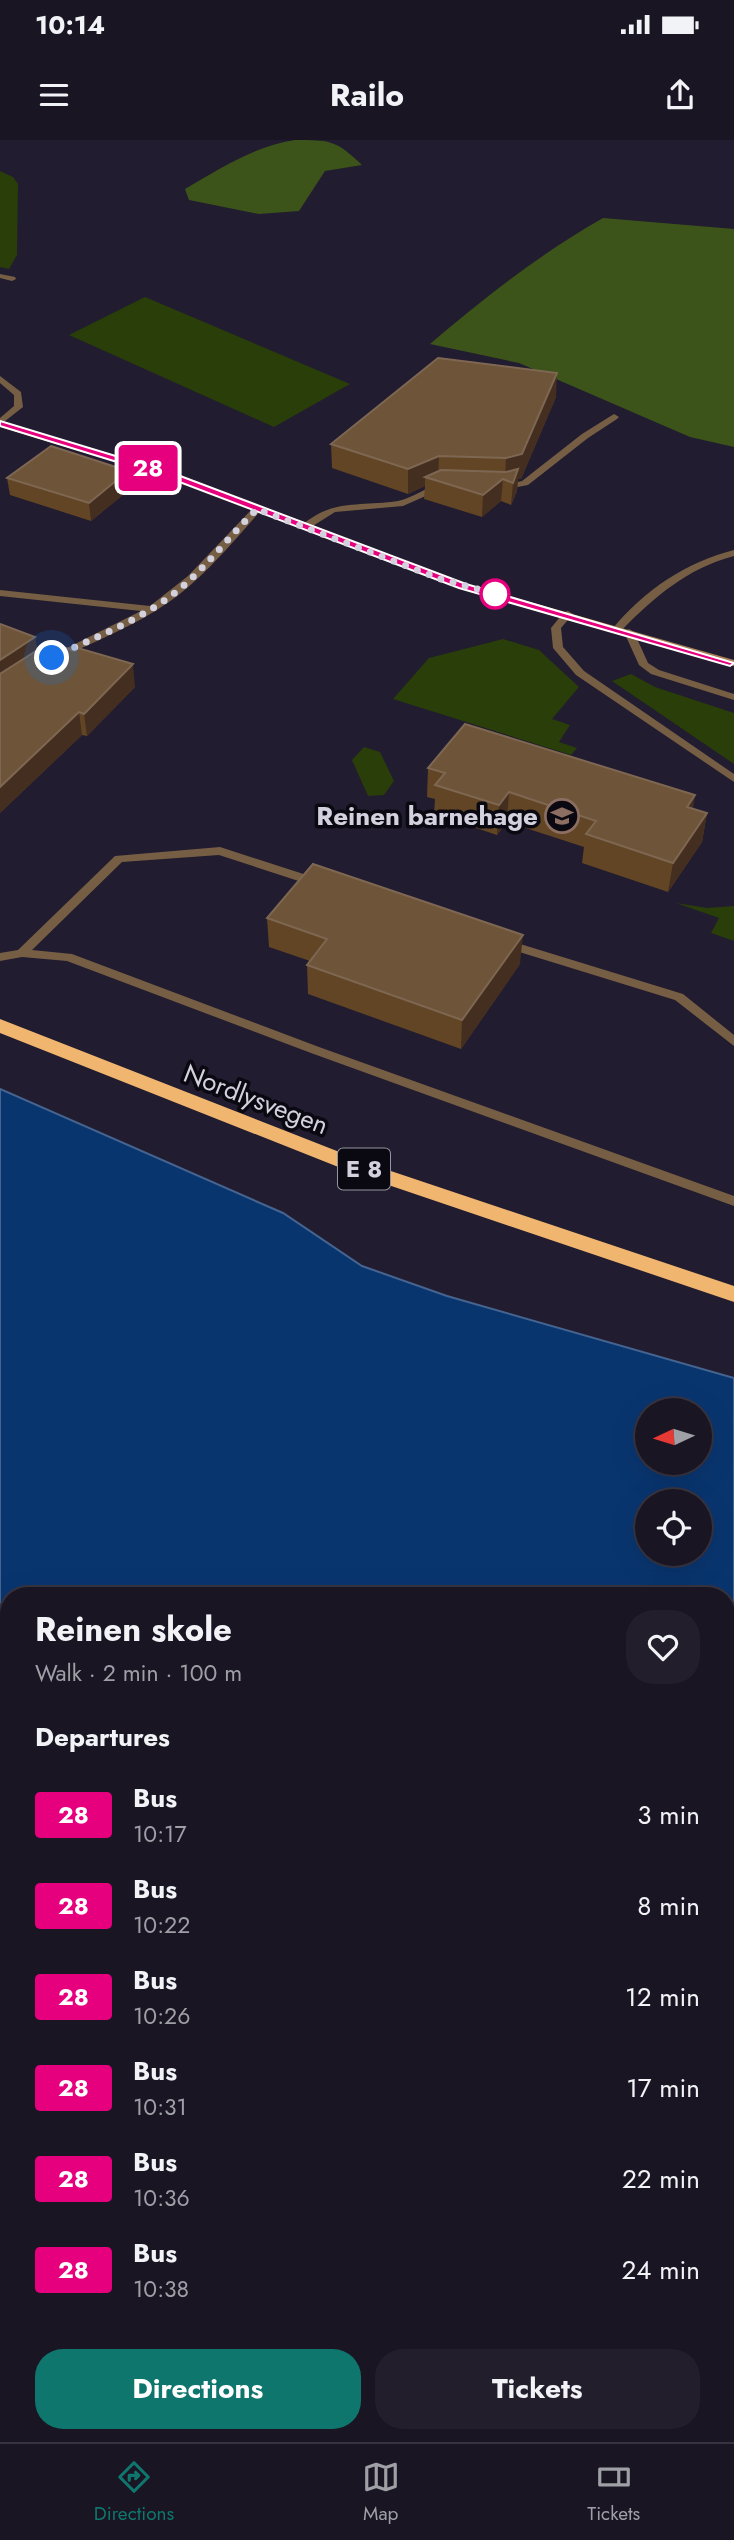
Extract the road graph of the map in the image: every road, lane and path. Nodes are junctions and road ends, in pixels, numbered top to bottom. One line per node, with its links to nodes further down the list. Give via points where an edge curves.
1 (0, 276): 2 (street)
2 (12, 279)
3 (0, 379): 5 (street, via 18,394 19,407)
4 (614, 417): 7 (street, via 525,484)
5 (0, 423): 8 (street, via 172,476)
6 (449, 484): 9 (street, via 394,505 333,509)
7 (491, 487)
8 (257, 509): 9 (street); 12 (street, via 182,587)
9 (304, 527): 13 (street, via 463,586)
10 (734, 553): 14 (street, via 678,576 643,601)
11 (0, 593): 12 (street)
12 (151, 609): 15 (street)
13 (568, 614): 14 (street); 18 (street, via 556,628 558,648 580,673)
14 (623, 630): 16 (street); 17 (street, via 644,665 655,672)
15 (43, 663)
16 (734, 663)
17 (734, 697)
18 (734, 779)
19 (334, 888): 21 (street, via 220,851 119,859)
20 (487, 937): 24 (street, via 679,997)
21 (22, 953): 22 (street); 25 (street, via 80,961)
22 (0, 957)
23 (0, 1026): 26 (highway, Nordlysvegen / E 8, via 363,1169)
24 (734, 1042)
25 (734, 1201)
26 (734, 1294)

